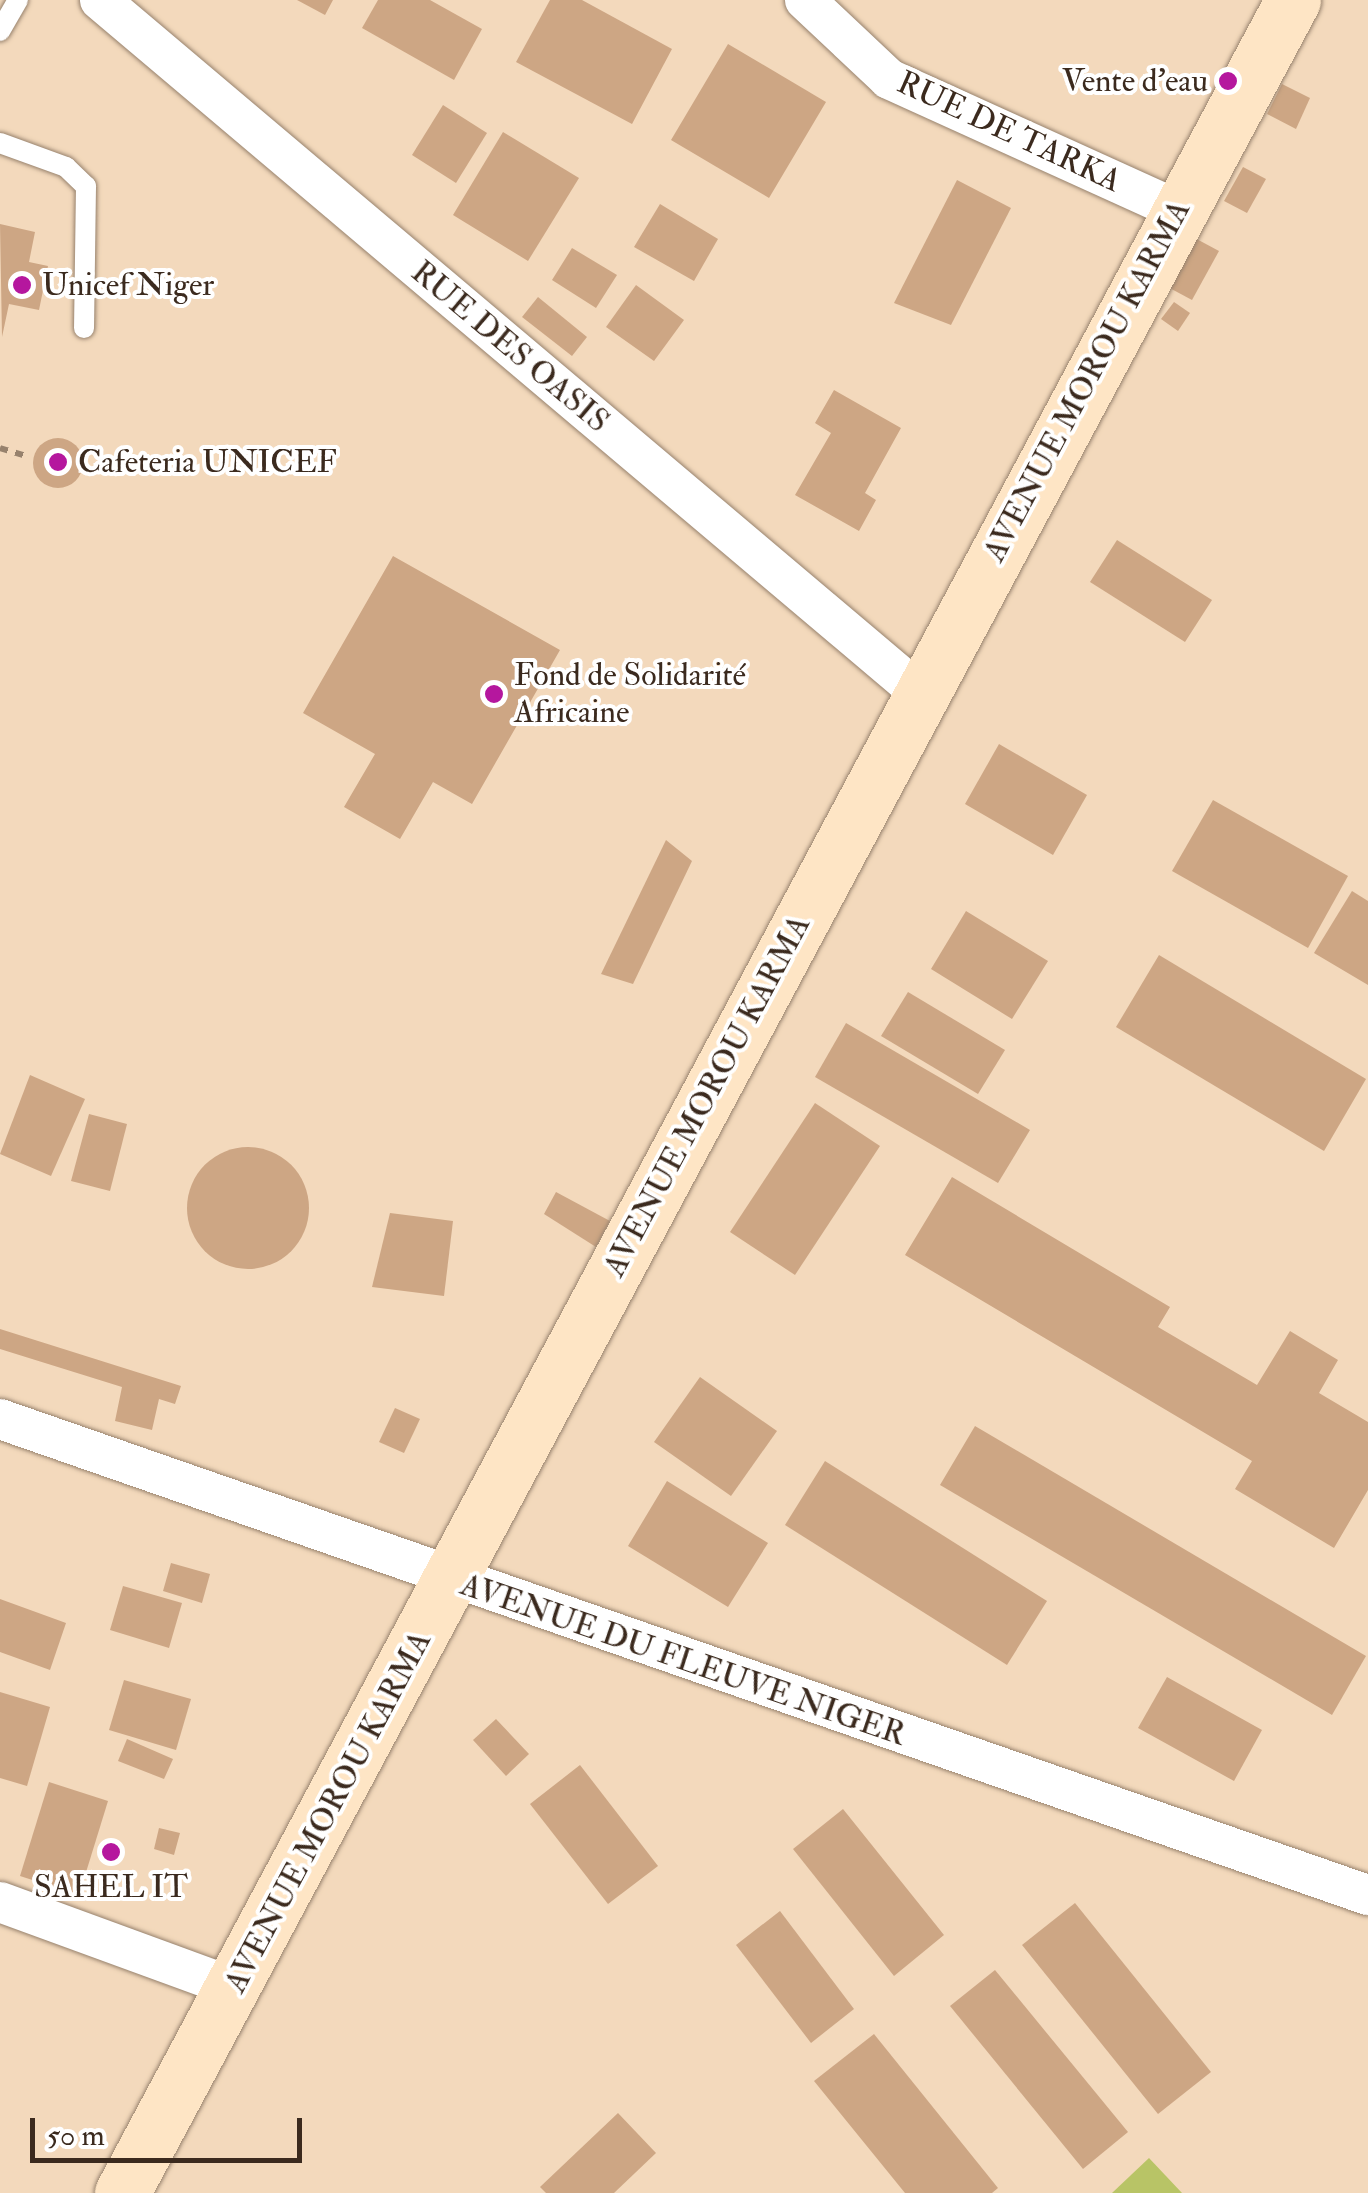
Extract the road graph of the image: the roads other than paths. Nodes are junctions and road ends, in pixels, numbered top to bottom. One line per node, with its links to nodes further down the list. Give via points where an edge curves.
1 (18, 0): 5 (lane)
2 (100, 0): 9 (street, RUE DES OASIS)
3 (805, 0): 7 (street, RUE DE TARKA, via 889,79)
4 (1294, 0): 7 (street, AVENUE MOROU KARMA)
5 (0, 31)
6 (0, 143): 8 (lane, via 66,168 86,186)
7 (1178, 210): 9 (street, AVENUE MOROU KARMA)
8 (84, 328)
9 (920, 694): 11 (street, AVENUE MOROU KARMA)
10 (0, 1419): 11 (street, AVENUE DU FLEUVE NIGER)
11 (450, 1580): 12 (street, AVENUE DU FLEUVE NIGER); 14 (street, AVENUE MOROU KARMA)
12 (1368, 1895)
13 (0, 1902): 14 (street)
14 (235, 1988): 15 (street, AVENUE MOROU KARMA)
15 (122, 2193)

